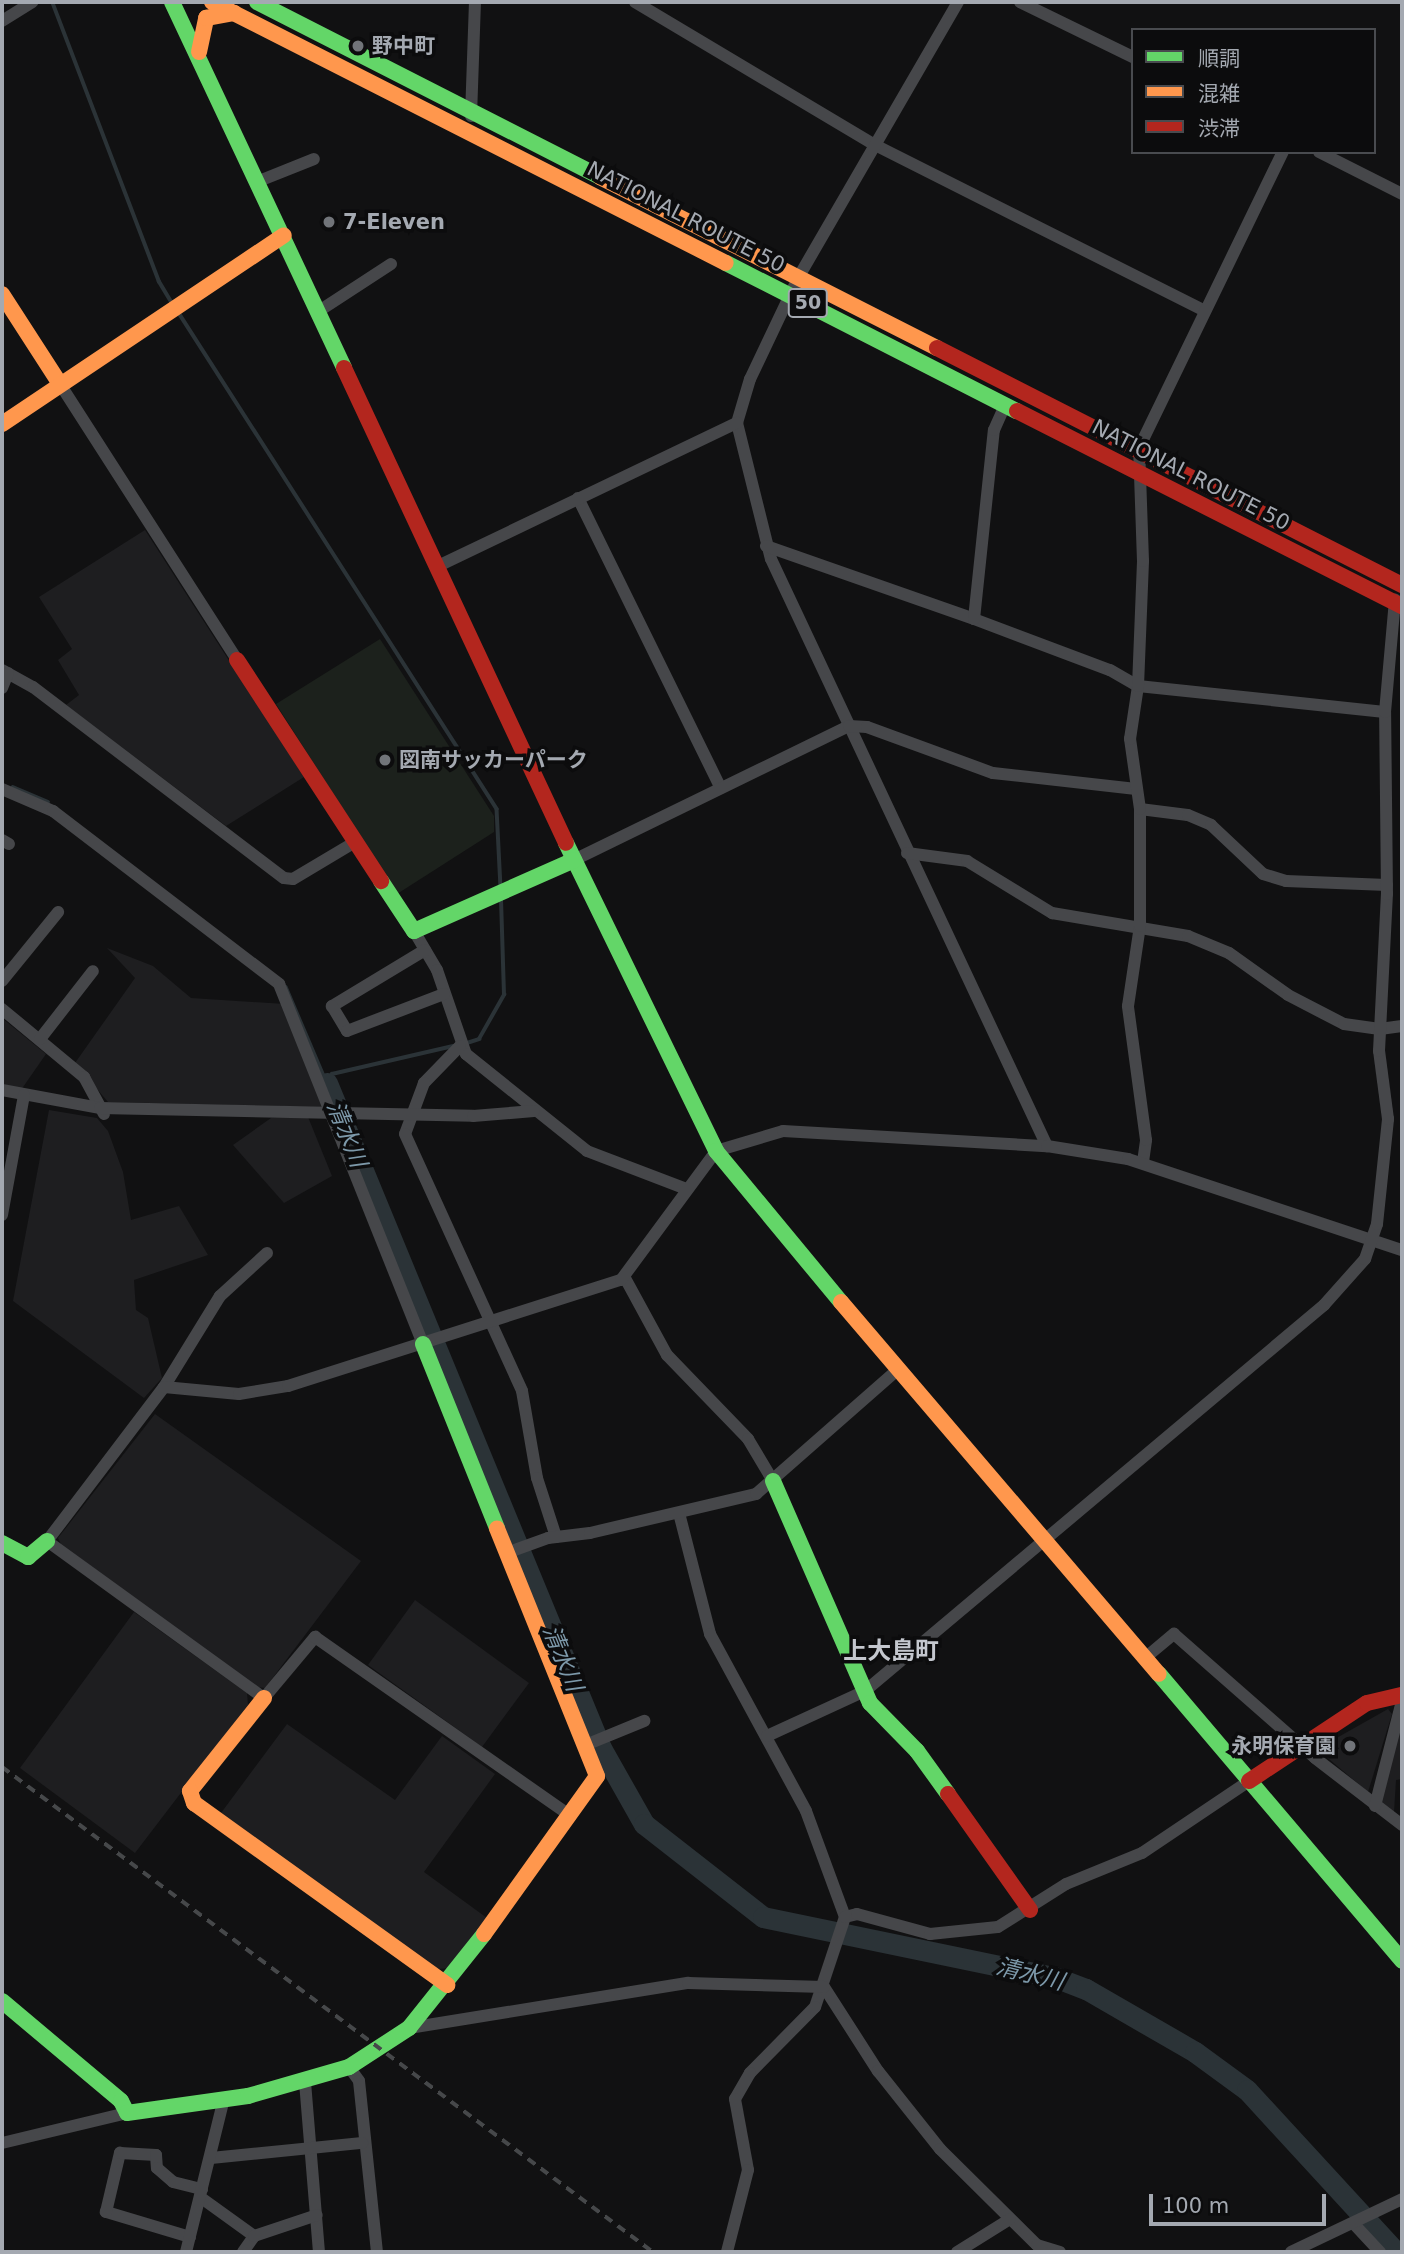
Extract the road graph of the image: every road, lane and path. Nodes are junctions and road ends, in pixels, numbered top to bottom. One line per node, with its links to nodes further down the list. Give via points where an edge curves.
1 (33, 2): 10 (street)
2 (172, 2): 11 (main road)
3 (212, 2): 9 (main road, NATIONAL ROUTE 50 / 50)
4 (257, 2): 13 (main road, NATIONAL ROUTE 50 / 50)
5 (475, 2): 13 (street)
6 (635, 2): 15 (street)
7 (958, 2): 15 (street)
8 (1020, 2): 12 (street)
9 (235, 13): 11 (main road, via 206,18 199,30); 14 (main road, NATIONAL ROUTE 50 / 50)
10 (2, 21)
11 (199, 56): 19 (main road)
12 (1131, 56)
13 (472, 111): 14 (street); 23 (main road, NATIONAL ROUTE 50 / 50)
14 (469, 130): 25 (main road, NATIONAL ROUTE 50 / 50)
15 (876, 145): 23 (street); 26 (street)
16 (1282, 154): 26 (street)
17 (1322, 154): 20 (street)
18 (314, 159): 19 (street)
19 (259, 181): 21 (main road)
20 (1402, 194)
21 (284, 235): 27 (main road); 28 (main road)
22 (391, 264): 27 (street)
23 (799, 276): 25 (street); 32 (main road, NATIONAL ROUTE 50 / 50)
24 (2, 294): 28 (main road)
25 (791, 294): 29 (main road, NATIONAL ROUTE 50 / 50); 30 (street, via 750,379)
26 (1203, 310): 32 (street)
27 (319, 311): 36 (main road)
28 (60, 384): 31 (main road); 40 (street)
29 (1005, 405): 33 (main road, NATIONAL ROUTE 50 / 50); 39 (street, via 994,430)
30 (737, 423): 34 (street); 35 (street)
31 (2, 424)
32 (1139, 448): 33 (street); 37 (main road, NATIONAL ROUTE 50 / 50)
33 (1137, 470): 38 (main road, NATIONAL ROUTE 50 / 50); 42 (street, via 1143,561)
34 (578, 498): 36 (street); 46 (street)
35 (766, 546): 39 (street); 45 (street)
36 (436, 567): 52 (main road)
37 (1401, 582): 38 (street)
38 (1398, 604): 44 (street)
39 (974, 618): 42 (street, via 1110,670)
40 (237, 660): 50 (main road)
41 (5, 671): 43 (street); 50 (street, via 33,687 284,878 293,879)
42 (1138, 686): 44 (street); 48 (street, via 1130,739)
43 (2, 688)
44 (1385, 712): 53 (street)
45 (849, 726): 46 (street); 48 (street, via 867,727 993,773); 51 (street)
46 (721, 788): 52 (street)
47 (2, 789): 70 (street, via 53,811 274,979)
48 (1136, 789): 49 (street)
49 (1140, 808): 53 (street, via 1188,815 1211,825 1264,874 1286,881); 55 (street)
50 (355, 842): 56 (main road)
51 (907, 853): 55 (street, via 967,861 1052,913); 72 (street)
52 (573, 860): 56 (main road); 73 (main road)
53 (1387, 885): 63 (street)
54 (58, 912): 59 (street)
55 (1140, 926): 63 (street, via 1219,949 1288,995 1345,1024); 74 (street, via 1128,1006 1146,1140)
56 (414, 931): 57 (street)
57 (425, 950): 60 (street); 60 (street, via 332,1006 347,1031)
58 (93, 971): 64 (street)
59 (2, 981)
60 (444, 994): 65 (street)
61 (2, 1009): 64 (street)
62 (1402, 1026): 63 (street)
63 (1380, 1029): 77 (street, via 1388,1119)
64 (40, 1039): 68 (street, via 83,1077)
65 (460, 1046): 69 (street); 71 (street, via 431,1073)
66 (2, 1090): 67 (street)
67 (24, 1095): 68 (street); 76 (street)
68 (102, 1111): 70 (street)
69 (534, 1111): 71 (street); 75 (street, via 587,1151)
70 (336, 1113): 71 (street); 82 (street)
71 (412, 1114): 81 (street, via 405,1125 407,1143)
72 (1047, 1146): 73 (street, via 783,1130); 74 (street)
73 (716, 1151): 75 (street); 83 (main road)
74 (1143, 1162): 77 (street)
75 (684, 1188): 80 (street)
76 (2, 1215)
77 (1372, 1240): 78 (street); 90 (street, via 1356,1276)
78 (1402, 1250)
79 (267, 1253): 84 (street, via 220,1296)
80 (625, 1278): 81 (street); 85 (street, via 667,1355 748,1439)
81 (488, 1323): 82 (street); 87 (street, via 528,1408 537,1478)
82 (429, 1342): 84 (street, via 275,1389 221,1394); 91 (main road)
83 (897, 1370): 85 (street); 90 (main road)
84 (163, 1387): 88 (street)
85 (773, 1481): 86 (street, via 756,1494); 93 (main road)
86 (679, 1513): 87 (street); 98 (street, via 710,1634)
87 (556, 1537): 91 (street)
88 (47, 1541): 89 (main road, via 28,1557); 95 (street)
89 (2, 1543)
90 (1042, 1543): 92 (main road); 93 (street)
91 (515, 1550): 99 (main road)
92 (1145, 1658): 100 (street, via 1174,1634); 101 (main road)
93 (865, 1691): 98 (street); 105 (main road, via 878,1714 917,1751)
94 (1402, 1695): 100 (main road, via 1367,1703)
95 (264, 1698): 103 (street, via 315,1637); 108 (main road, via 190,1791 194,1803)
96 (1402, 1702): 102 (street)
97 (644, 1721): 99 (street)
98 (767, 1736): 106 (street, via 811,1823)
99 (594, 1742): 103 (main road, via 599,1774)
100 (1300, 1743): 101 (main road); 102 (street)
101 (1250, 1779): 105 (street, via 1142,1853 1066,1884); 107 (main road)
102 (1375, 1805): 104 (street)
103 (570, 1816): 108 (main road)
104 (1402, 1825)
105 (1030, 1910): 106 (street, via 998,1927 953,1934 915,1932 857,1914)
106 (845, 1917): 109 (street)
107 (1402, 1961)
108 (447, 1985): 111 (main road)
109 (824, 1987): 111 (street, via 688,1983); 123 (street, via 878,2071 940,2149); 131 (street, via 815,2007 750,2073 735,2099 748,2170)
110 (2, 2001): 115 (main road, via 121,2101)
111 (409, 2028): 112 (main road)
112 (349, 2067): 113 (main road); 117 (street, via 359,2081)
113 (304, 2082): 114 (main road); 118 (street)
114 (224, 2099): 115 (main road); 119 (street)
115 (127, 2113): 116 (street)
116 (2, 2143)
117 (362, 2143): 118 (street); 130 (street)
118 (306, 2150): 119 (street); 122 (street)
119 (211, 2158): 120 (street)
120 (201, 2193): 125 (street); 125 (street, via 173,2182 156,2168 156,2155 120,2152 106,2212); 126 (street)
121 (1402, 2199): 124 (street)
122 (317, 2215): 126 (street); 129 (street)
123 (1010, 2219): 132 (street); 133 (street, via 1037,2245)
124 (1353, 2223): 134 (street); 135 (street)
125 (190, 2236): 127 (street)
126 (254, 2236): 128 (street)
127 (186, 2252)
128 (243, 2252)
129 (319, 2252)
130 (377, 2252)
131 (727, 2252)
132 (957, 2252)
133 (1060, 2252)
134 (1291, 2252)
135 (1380, 2252)

